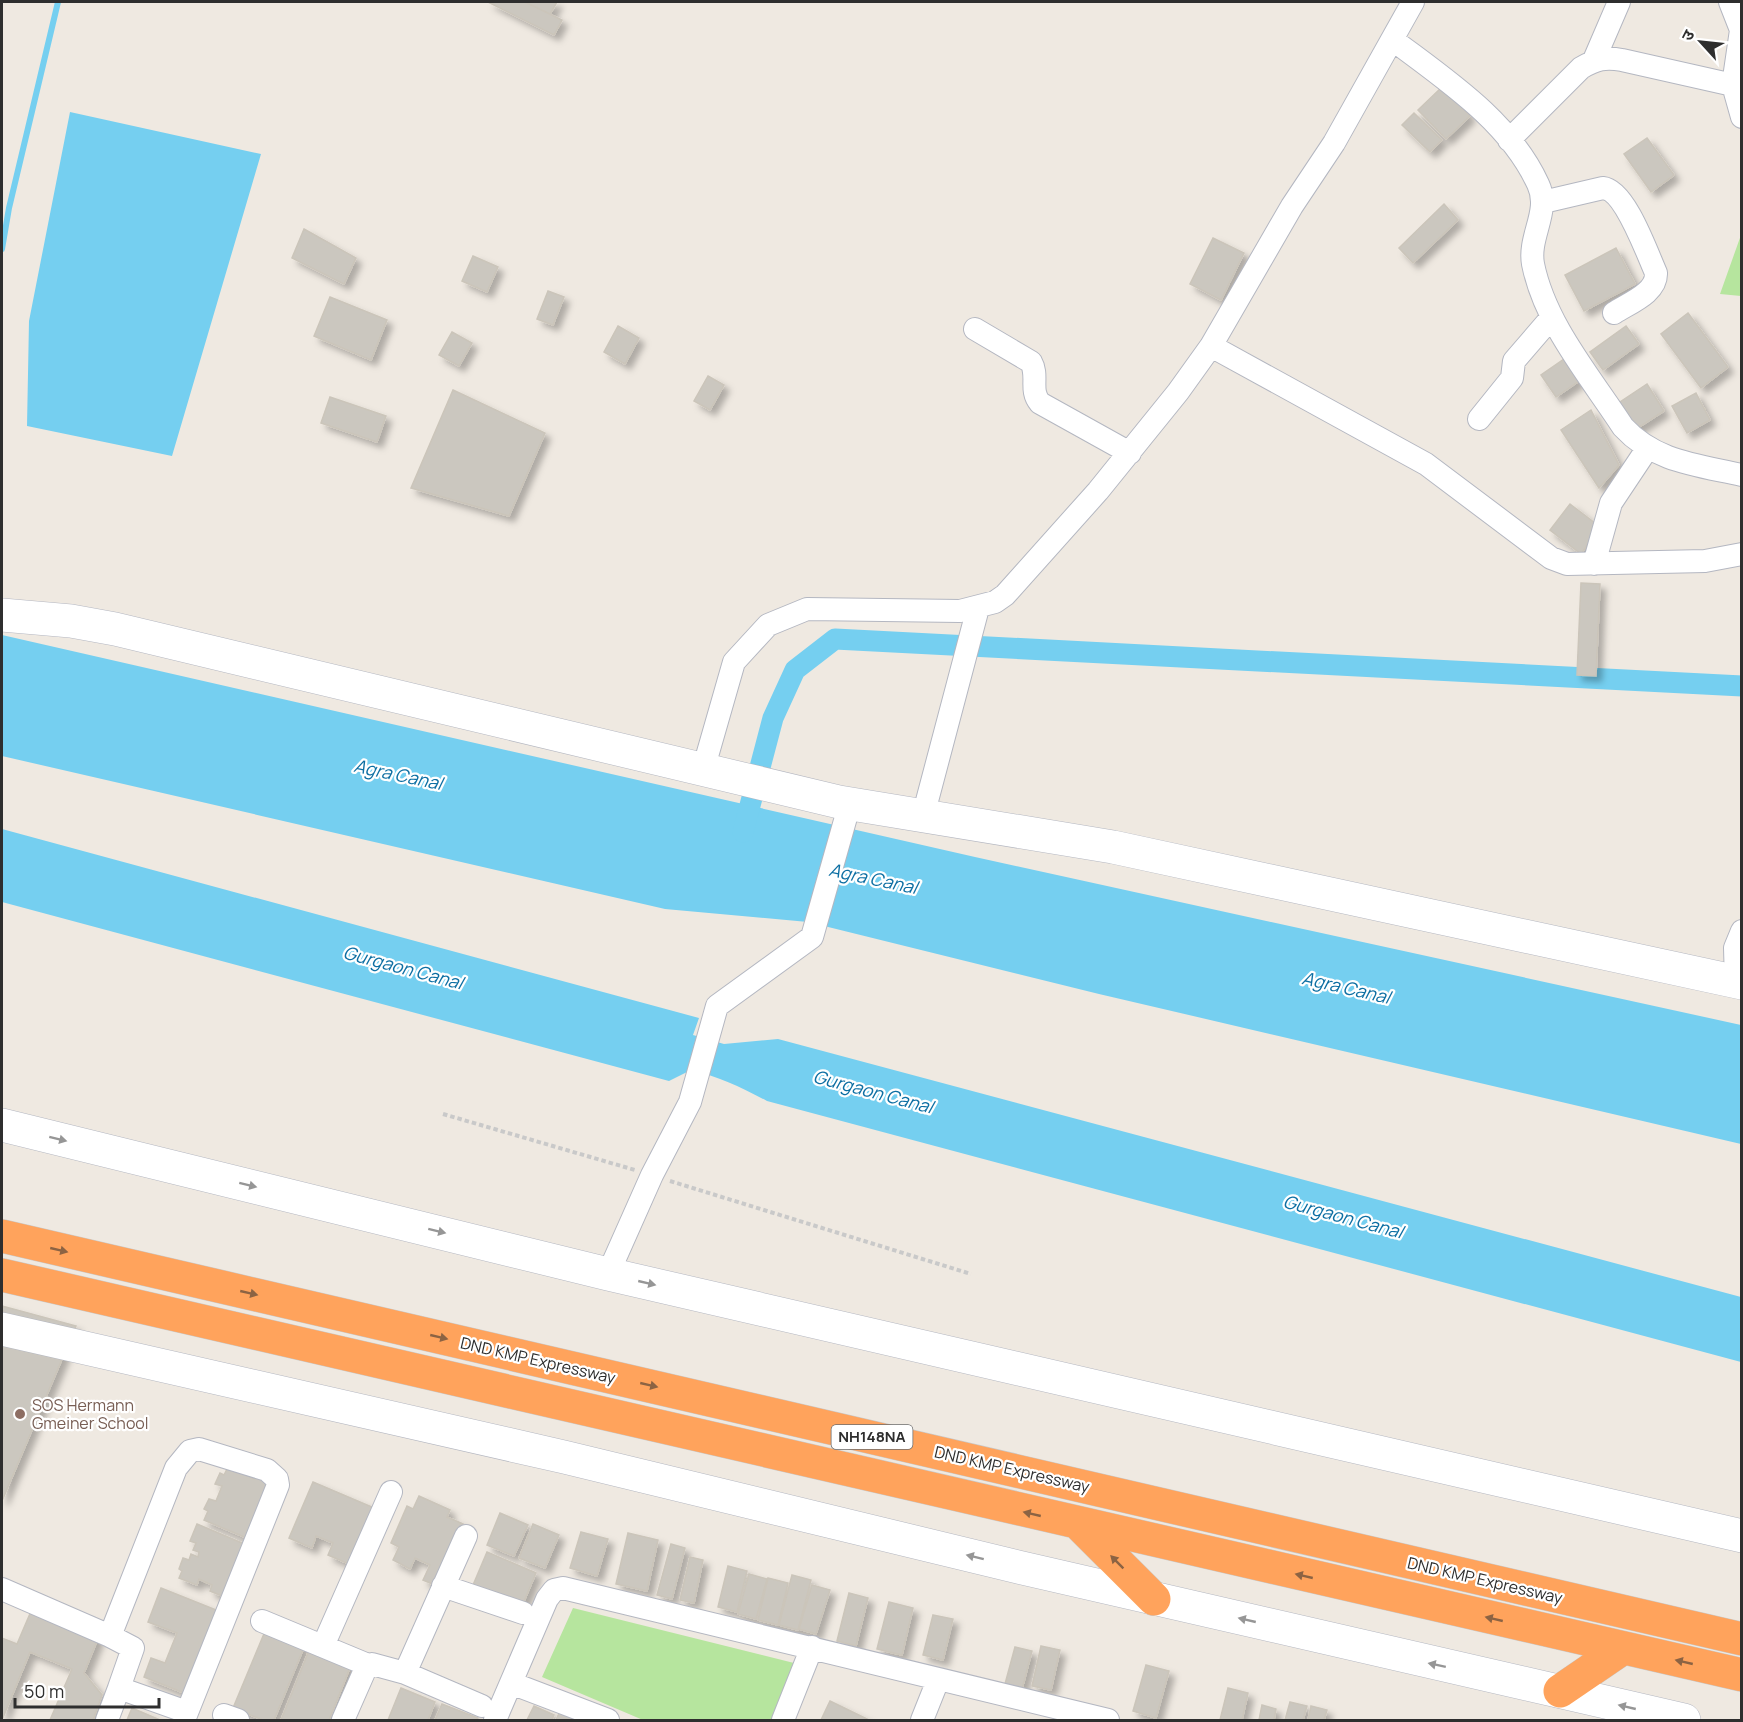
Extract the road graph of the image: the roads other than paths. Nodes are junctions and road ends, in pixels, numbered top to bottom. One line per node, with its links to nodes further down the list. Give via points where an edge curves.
1 (1413, 2): 4 (street)
2 (1619, 2): 5 (street)
3 (1730, 2): 6 (street, via 1741,30)
4 (1393, 40): 8 (street, via 1475,104); 13 (street)
5 (1594, 60): 6 (street, via 1607,57); 8 (street, via 1581,68)
6 (1733, 85): 7 (street)
7 (1742, 117)
8 (1509, 140): 9 (street, via 1538,183)
9 (1543, 202): 10 (street, via 1603,188 1621,199 1657,279 1647,292); 11 (street, via 1532,252)
10 (1614, 313)
11 (1551, 318): 14 (street, via 1514,361 1512,378); 15 (street, via 1623,427)
12 (975, 329): 16 (street, via 1031,362 1033,392 1040,403)
13 (1211, 346): 16 (street); 19 (street, via 1426,464 1551,558 1567,564)
14 (1479, 419)
15 (1647, 449): 17 (street); 19 (street, via 1611,503)
16 (1130, 453): 20 (street, via 1005,595)
17 (1742, 476)
18 (1742, 554): 19 (street, via 1705,561)
19 (1594, 564)
20 (978, 608): 22 (street, via 807,609 768,625 734,662); 24 (street)
21 (2, 615): 22 (street, via 115,629)
22 (703, 770): 23 (street)
23 (850, 803): 24 (street); 29 (street, via 812,937 717,1006 690,1101)
24 (923, 816): 26 (street, via 1113,847)
25 (1742, 931): 26 (street, via 1735,948)
26 (1739, 983)
27 (2, 1125): 29 (street, one-way to 29)
28 (2, 1236): 42 (highway, DND KMP Expressway / NH148NA, one-way to 42)
29 (608, 1274): 35 (street, one-way to 35)
30 (2, 1275): 33 (highway, NH148NA, one-way to 30)
31 (2, 1329): 38 (street, one-way to 31, via 564,1457)
32 (391, 1492): 43 (street)
33 (1080, 1525): 38 (highway, one-way to 33); 45 (highway, NH148NA, one-way to 33)
34 (466, 1536): 36 (street)
35 (1742, 1536)
36 (443, 1587): 39 (street); 47 (street)
37 (2, 1590): 41 (street)
38 (1154, 1599): 52 (street, one-way to 38)
39 (523, 1613)
40 (262, 1622): 43 (street)
41 (110, 1636): 51 (street, via 133,1648); 54 (street, via 183,1456 199,1449 273,1473 276,1491)
42 (1742, 1639)
43 (323, 1646): 46 (street)
44 (812, 1647): 49 (street); 50 (street, via 563,1588 554,1590 547,1599); 58 (street)
45 (1623, 1648): 48 (highway, NH148NA, one-way to 45); 52 (highway)
46 (368, 1665): 47 (street); 56 (street)
47 (405, 1672): 53 (street)
48 (1742, 1676)
49 (938, 1680): 59 (street); 60 (street)
50 (512, 1683): 53 (street); 57 (street)
51 (119, 1688): 54 (street); 55 (street)
52 (1560, 1691): 61 (street, one-way to 52)
53 (488, 1713)
54 (185, 1716)
55 (107, 1720)
56 (343, 1720)
57 (608, 1720)
58 (783, 1720)
59 (922, 1720)
60 (1108, 1720)
61 (1684, 1720)

